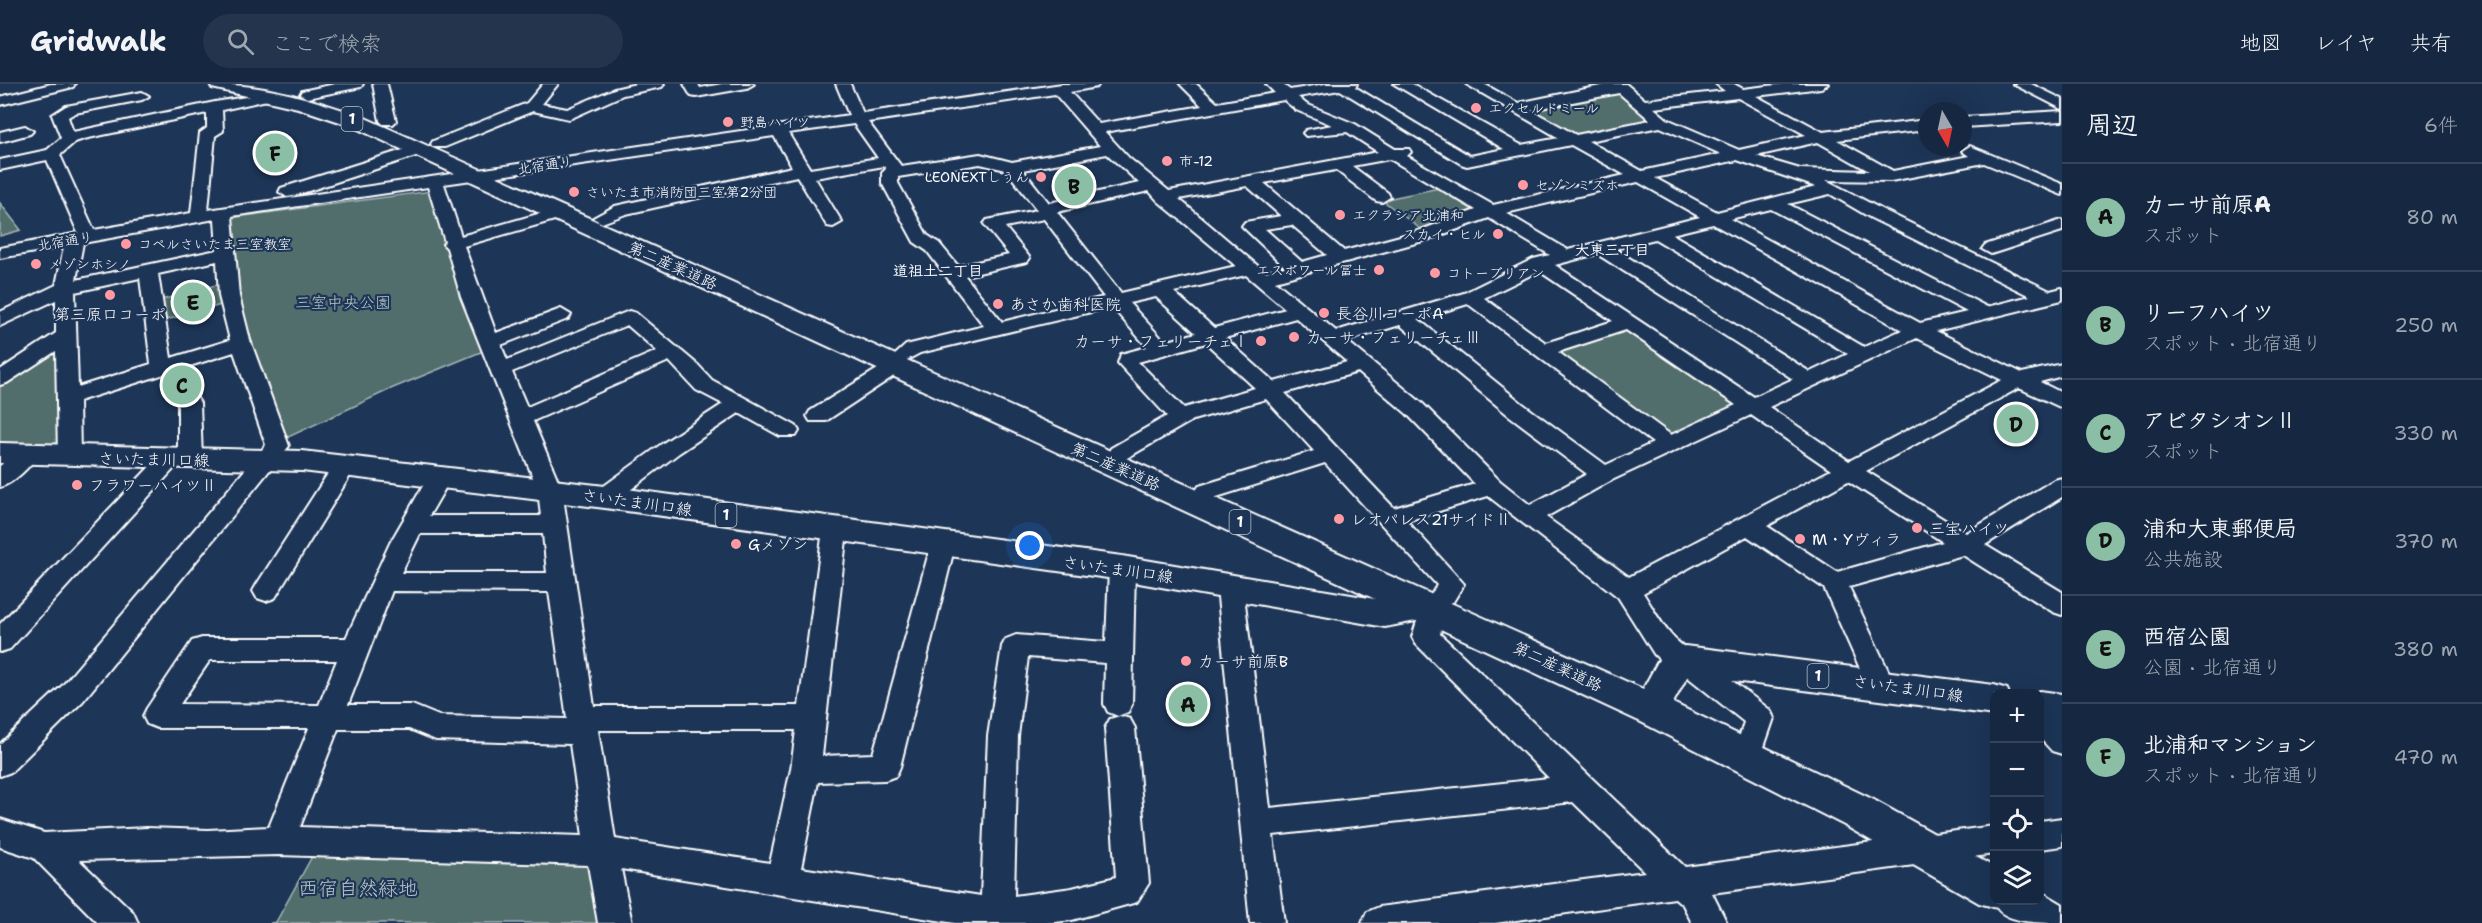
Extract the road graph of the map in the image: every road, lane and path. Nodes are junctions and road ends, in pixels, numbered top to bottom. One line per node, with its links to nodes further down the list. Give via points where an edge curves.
1 (68, 84): 28 (street)
2 (219, 84): 21 (main road, 第二産業道路 / 1)
3 (356, 84): 25 (street)
4 (380, 84): 39 (street)
5 (551, 84): 32 (street)
6 (657, 84): 32 (street, via 619,92 569,114)
7 (691, 84): 8 (street, via 696,93)
8 (747, 84)
9 (843, 84): 37 (street)
10 (1092, 84): 22 (street, 北宿通り)
11 (1187, 84): 34 (street)
12 (1273, 84): 26 (street)
13 (1401, 84): 59 (street)
14 (1473, 84): 33 (street)
15 (1723, 84): 24 (street)
16 (1821, 84): 24 (street)
17 (2020, 84): 30 (street)
18 (1346, 85): 26 (street); 55 (street)
19 (1620, 86): 27 (street); 29 (street)
20 (1551, 88): 27 (street)
21 (264, 89): 25 (main road, 第二産業道路 / 1); 31 (street); 58 (main road, 第二産業道路 / 1, via 356,121)
22 (1058, 89): 37 (street, 北宿通り); 46 (street)
23 (140, 90): 38 (street); 52 (street, via 60,115 68,136)
24 (1739, 93): 29 (street); 53 (street)
25 (307, 94): 39 (main road, 第二産業道路 / 1)
26 (1287, 96): 34 (street); 44 (street, via 1301,107)
27 (1569, 98): 33 (street)
28 (0, 101)
29 (1641, 105): 42 (street)
30 (2062, 105)
31 (215, 106): 38 (street); 86 (street, via 215,131 208,133)
32 (532, 106): 56 (street)
33 (1516, 108): 54 (street)
34 (1215, 109): 41 (street)
35 (2044, 116): 36 (street); 40 (street); 43 (street)
36 (2062, 116)
37 (858, 119): 47 (street, 北宿通り); 67 (street)
38 (142, 120): 52 (street)
39 (388, 121): 56 (main road, 第二産業道路 / 1)
40 (1972, 121)
41 (1140, 122): 46 (street); 50 (street)
42 (1662, 122): 54 (street); 63 (street)
43 (2062, 125)
44 (1350, 127): 49 (street); 62 (street)
45 (1918, 128): 53 (street)
46 (1095, 129): 57 (street)
47 (778, 130): 69 (street); 70 (street, 北宿通り)
48 (25, 131): 51 (street)
49 (1311, 133)
50 (1154, 135)
51 (0, 137)
52 (73, 137): 61 (street)
53 (1820, 137): 63 (street); 72 (street)
54 (1574, 140): 59 (street); 73 (street)
55 (1434, 141): 59 (street, via 1467,161); 62 (street)
56 (439, 144): 70 (main road, 第二産業道路 / 1)
57 (1110, 149): 68 (street); 78 (street)
58 (419, 150): 70 (main road, 第二産業道路 / 1); 81 (street, via 326,178)
59 (1517, 150)
60 (1972, 152): 64 (street)
61 (52, 154): 65 (street); 93 (street)
62 (1393, 155): 66 (street); 83 (street)
63 (1737, 155): 71 (street); 73 (street)
64 (1984, 158): 72 (street); 77 (street)
65 (0, 165)
66 (1340, 165): 74 (street); 79 (street)
67 (892, 166): 68 (street, via 980,159); 69 (street); 104 (street, via 890,183 920,238 933,247)
68 (1012, 167): 82 (street)
69 (804, 172): 87 (street, via 621,210); 90 (street)
70 (488, 174): 75 (street, 北宿通り); 85 (main road, 第二産業道路 / 1); 87 (main road, 第二産業道路 / 1)
71 (1799, 174): 72 (street); 76 (street)
72 (1891, 176)
73 (1638, 177): 83 (street); 89 (street)
74 (1251, 181): 78 (street); 88 (street)
75 (435, 182): 81 (street, 北宿通り); 94 (street)
76 (1832, 188): 80 (street); 108 (street, via 1877,214)
77 (2062, 190)
78 (1157, 192): 82 (street); 105 (street)
79 (1382, 197)
80 (1774, 204): 89 (street); 112 (street)
81 (246, 208): 84 (street, 北宿通り)
82 (1048, 211): 104 (street, via 993,224 1021,258); 110 (street)
83 (1491, 211): 99 (street); 100 (street, via 1421,236)
84 (223, 212): 86 (street, 北宿通り); 98 (street)
85 (559, 213): 94 (street); 128 (main road, 第二産業道路 / 1)
86 (199, 216): 93 (street, 北宿通り)
87 (602, 218): 128 (main road, 第二産業道路 / 1)
88 (1294, 219): 100 (street); 102 (street, via 1251,226)
89 (1717, 220): 92 (street); 118 (street)
90 (833, 222)
91 (2062, 225): 96 (street)
92 (1659, 234): 95 (street); 127 (street)
93 (82, 238): 97 (street, 北宿通り); 106 (street)
94 (452, 244): 122 (street)
95 (1600, 248): 99 (street); 134 (street)
96 (1991, 249)
97 (0, 253)
98 (225, 254): 103 (street); 123 (street, via 229,296)
99 (1564, 256): 101 (street)
100 (1340, 257): 102 (street)
101 (1540, 263): 109 (street); 116 (street)
102 (1299, 269): 105 (street)
103 (148, 270): 106 (street); 130 (street)
104 (952, 273): 117 (street)
105 (1254, 274): 107 (street); 111 (street)
106 (65, 288): 115 (street); 119 (street)
107 (1160, 290): 110 (street); 120 (street)
108 (2054, 295): 112 (street)
109 (1471, 297): 114 (street); 125 (street)
110 (1116, 300): 117 (street); 124 (street)
111 (1298, 312): 120 (street); 121 (street)
112 (1984, 313): 118 (street)
113 (561, 315): 122 (street)
114 (1404, 318): 121 (street); 155 (street, via 1515,409)
115 (0, 320)
116 (1628, 323): 125 (street); 141 (street)
117 (996, 328): 128 (street, via 913,349)
118 (1917, 330): 127 (street); 135 (street)
119 (66, 335): 133 (street); 137 (street)
120 (1212, 337): 124 (street); 136 (street)
121 (1332, 339): 129 (street)
122 (491, 342): 131 (street)
123 (242, 343): 130 (street); 152 (street, via 278,446)
124 (1161, 350): 144 (street, via 1128,358 1128,363)
125 (1541, 351): 146 (street)
126 (671, 353): 131 (street, via 629,317); 140 (street, via 704,385); 143 (street)
127 (1862, 354): 134 (street)
128 (900, 360): 142 (street); 148 (main road, 第二産業道路 / 1); 178 (main road, 第二産業道路 / 1)
129 (1362, 364): 136 (street); 159 (street, via 1415,409)
130 (162, 368): 137 (street)
131 (502, 369): 143 (street)
132 (2062, 370): 135 (street)
133 (0, 379)
134 (1807, 379): 141 (street)
135 (2016, 381): 138 (street); 154 (street)
136 (1270, 390): 144 (street); 149 (street)
137 (68, 397): 150 (street)
138 (2062, 401)
139 (189, 404): 151 (street)
140 (738, 404): 145 (street); 162 (street)
141 (1753, 407): 146 (street); 154 (street)
142 (818, 416)
143 (522, 417): 160 (street)
144 (1181, 418): 148 (street)
145 (788, 431)
146 (1671, 446): 155 (street)
147 (14, 453): 150 (main road, さいたま川口線 / 1); 157 (street)
148 (1119, 453): 161 (main road, 第二産業道路 / 1)
149 (1330, 454): 161 (street); 164 (street)
150 (69, 456): 151 (main road, さいたま川口線 / 1)
151 (180, 460): 152 (main road, さいたま川口線 / 1); 180 (street)
152 (264, 461): 153 (main road, さいたま川口線 / 1); 195 (street, via 73,693)
153 (344, 466): 156 (main road, さいたま川口線 / 1); 177 (street)
154 (1850, 472): 167 (street); 170 (street)
155 (1604, 475): 163 (street)
156 (439, 478): 160 (main road, さいたま川口線 / 1); 165 (street)
157 (0, 479)
158 (2062, 486): 170 (street)
159 (1492, 488): 163 (street); 164 (street)
160 (550, 490): 162 (main road, さいたま川口線 / 1); 166 (street)
161 (1207, 492): 178 (main road, 第二産業道路 / 1)
162 (605, 497): 168 (main road, さいたま川口線 / 1)
163 (1528, 517): 176 (street)
164 (1389, 518): 178 (street, via 1451,584)
165 (413, 525): 166 (street); 172 (street)
166 (554, 525): 174 (street)
167 (1748, 525): 173 (street); 176 (street)
168 (835, 530): 169 (main road, さいたま川口線 / 1); 190 (street)
169 (943, 545): 171 (main road, さいたま川口線 / 1); 196 (street, via 885,767)
170 (1965, 545): 173 (street); 179 (street)
171 (1122, 568): 175 (main road, さいたま川口線 / 1); 182 (street)
172 (384, 582): 174 (street); 181 (street)
173 (1834, 582): 184 (street)
174 (561, 583): 192 (street)
175 (1230, 587): 178 (main road, さいたま川口線 / 1, via 1384,614); 198 (street)
176 (1627, 590): 183 (street, via 1664,647)
177 (266, 591)
178 (1435, 604): 185 (main road, 第二産業道路 / 1); 197 (street, via 1426,637); 206 (main road, 第二産業道路 / 1, via 1756,759)
179 (2062, 605)
180 (0, 642)
181 (355, 649): 189 (street); 189 (street, via 202,649 157,716)
182 (1118, 653): 216 (street, via 1016,646 1003,736); 217 (street, via 1119,716 1133,883 1125,891)
183 (1682, 661): 184 (main road, さいたま川口線 / 1); 185 (main road, via 1670,672); 193 (street, via 1760,718)
184 (1880, 683): 186 (main road, さいたま川口線 / 1)
185 (1660, 693): 193 (main road, 第二産業道路 / 1)
186 (1990, 699)
187 (2044, 707): 188 (main road)
188 (2062, 709)
189 (328, 715): 192 (street, via 412,717 436,728); 202 (street)
190 (813, 718): 192 (street); 196 (street)
191 (2044, 724): 194 (street)
192 (583, 725): 207 (street)
193 (1754, 738): 204 (main road, 第二産業道路 / 1)
194 (2062, 742)
195 (0, 763)
196 (806, 769): 209 (street)
197 (1579, 788): 198 (street); 210 (street)
198 (1257, 823): 221 (street)
199 (2062, 832): 201 (street)
200 (0, 833): 205 (street)
201 (2044, 834)
202 (279, 841): 205 (street); 207 (street)
203 (1990, 841): 204 (street)
204 (1960, 845): 206 (street); 208 (main road, 第二産業道路 / 1)
205 (44, 848): 219 (street)
206 (1926, 848): 210 (street); 211 (main road, 第二産業道路 / 1)
207 (601, 851): 209 (street); 220 (street)
208 (1990, 862)
209 (782, 880): 216 (street)
210 (1682, 883): 218 (street); 222 (street, via 1695,894)
211 (1990, 886)
212 (2044, 893): 213 (main road)
213 (2062, 904)
214 (2016, 905): 223 (street)
215 (2022, 905): 224 (main road)
216 (997, 914): 217 (street)
217 (1073, 914)
218 (1396, 922)
219 (121, 923)
220 (615, 923)
221 (1267, 923)
222 (1710, 923)
223 (2025, 923)
224 (2053, 923)

